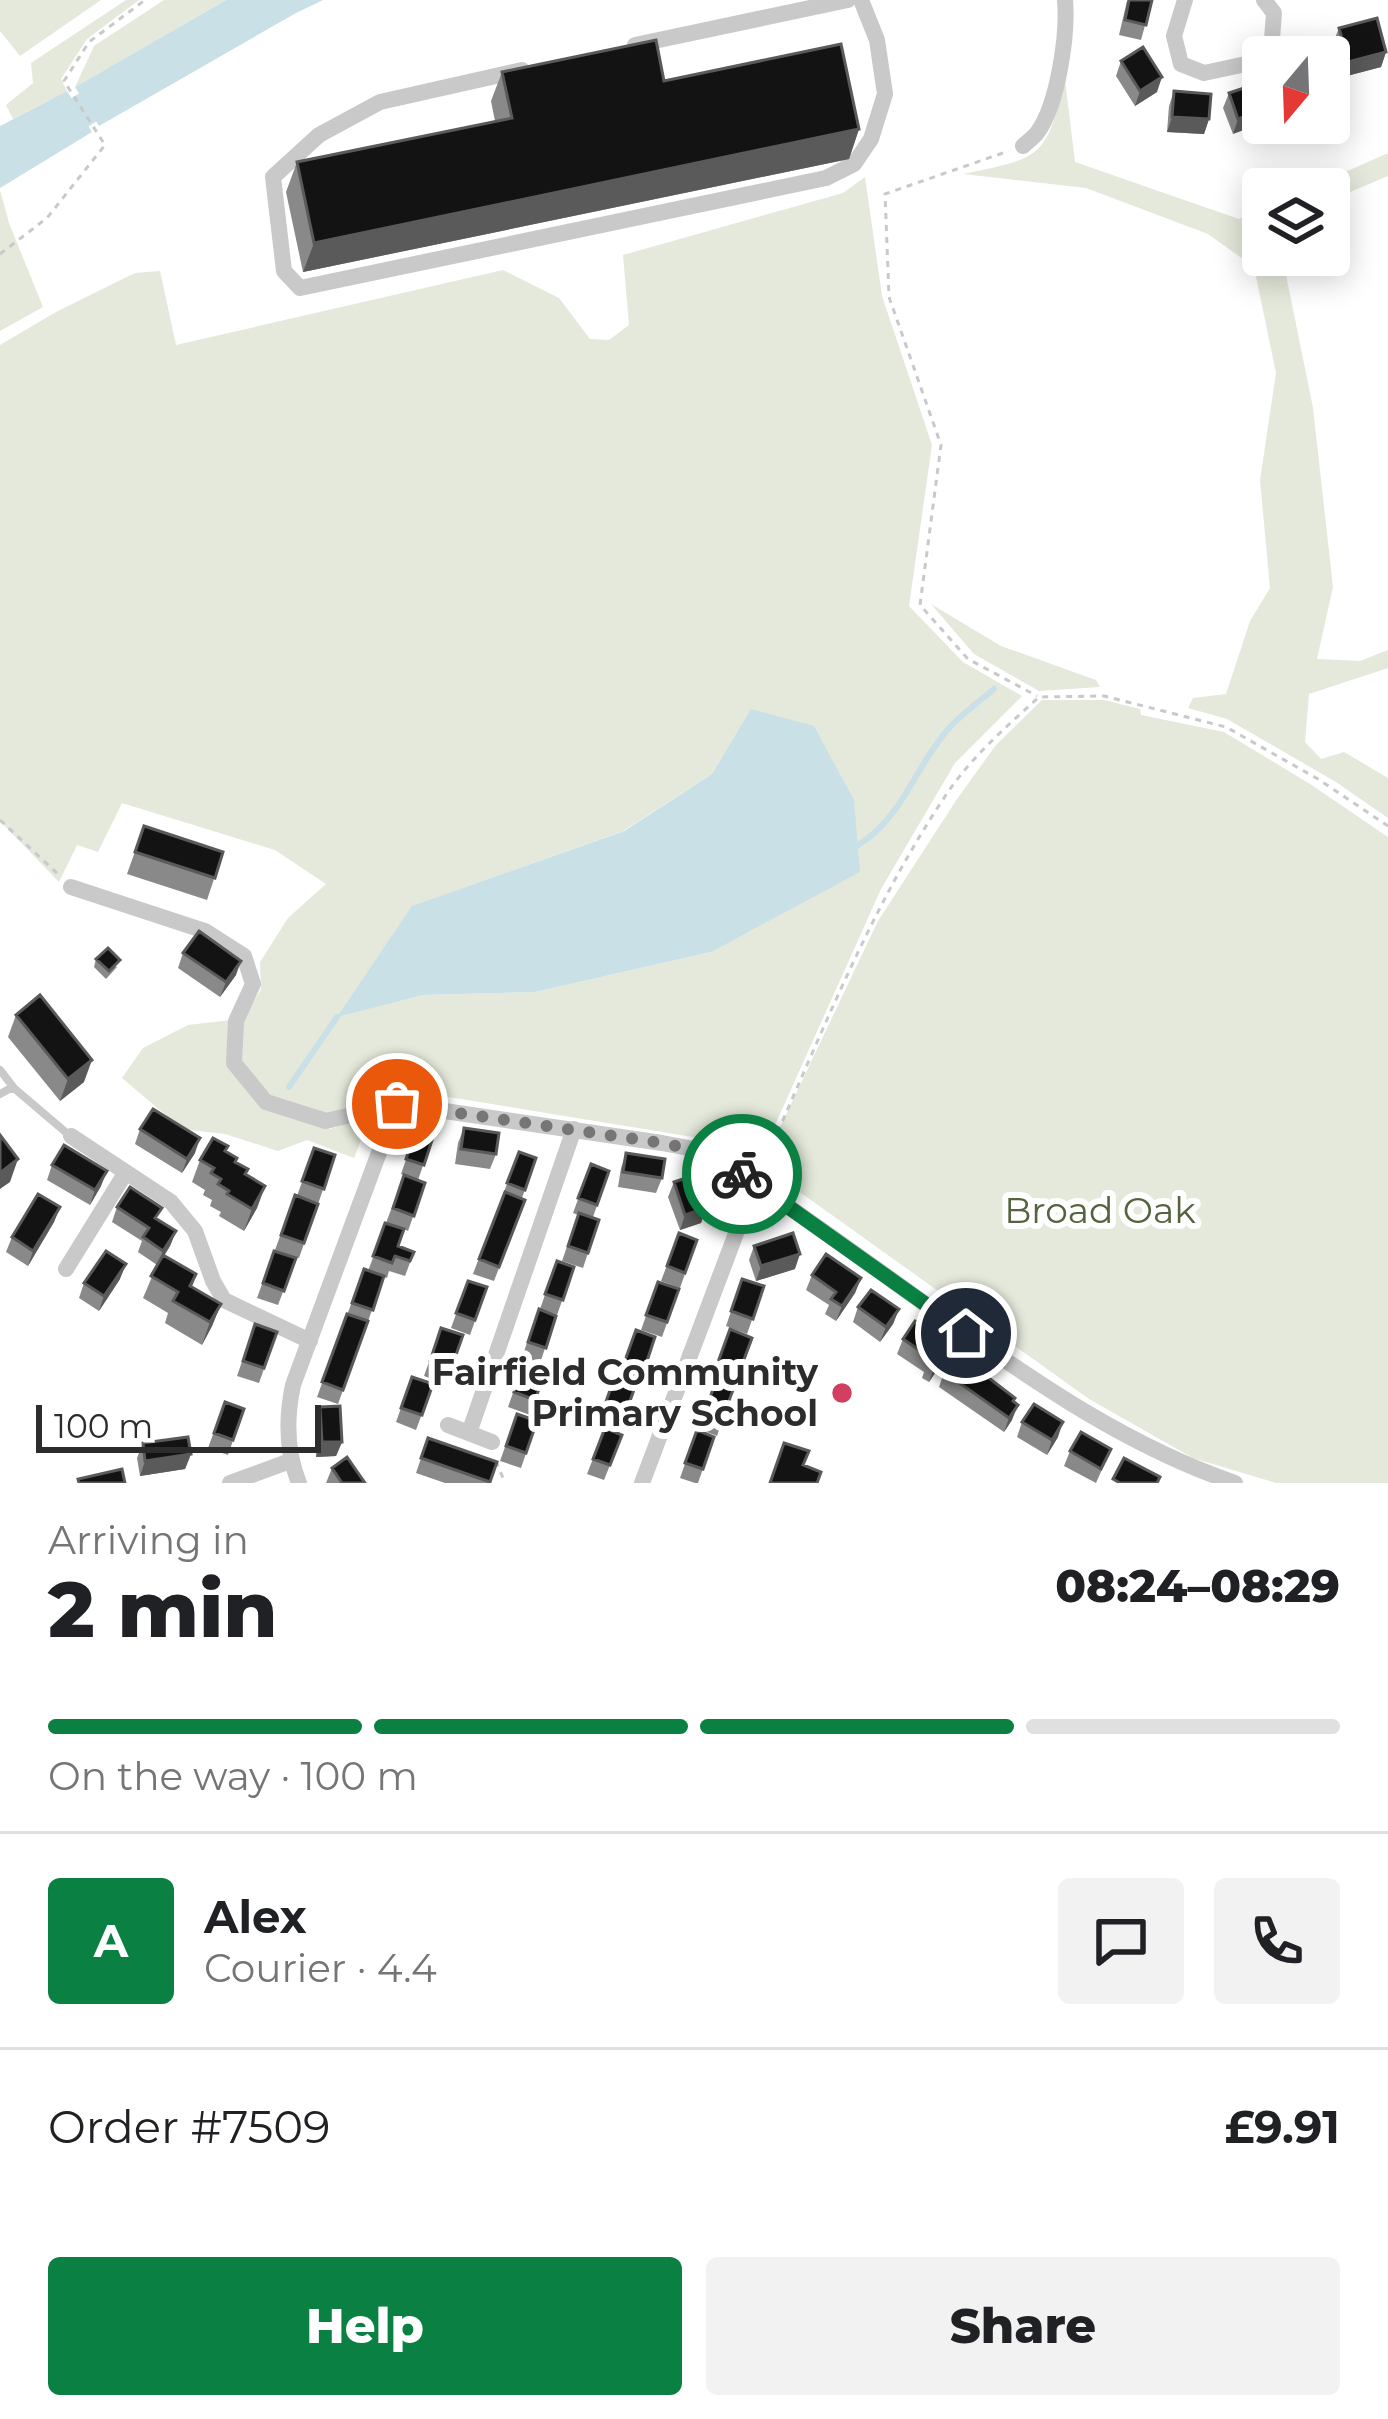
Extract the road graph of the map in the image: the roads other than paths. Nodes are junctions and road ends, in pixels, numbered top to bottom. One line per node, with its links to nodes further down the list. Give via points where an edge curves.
1 (848, 0): 6 (street)
2 (861, 0): 7 (street, via 885,94 854,164 826,178 301,288 284,271 273,177 320,134 380,102)
3 (1065, 0): 8 (street, via 1054,95)
4 (1186, 0): 5 (street, via 1174,36 1181,64 1204,73 1260,61 1274,13)
5 (1264, 0)
6 (619, 49)
7 (550, 64)
8 (1023, 146)
9 (71, 887): 13 (street, via 206,931 244,956 253,984 236,1021 234,1063 266,1102 326,1121)
10 (0, 1070): 11 (lane)
11 (14, 1089): 12 (lane); 15 (lane)
12 (0, 1094)
13 (397, 1104): 14 (street); 19 (street)
14 (574, 1129): 17 (street, via 699,1150); 21 (street)
15 (70, 1136): 16 (street)
16 (126, 1172): 18 (street); 19 (street, via 171,1202 195,1231 224,1300)
17 (755, 1183): 24 (street, via 1036,1383); 27 (street)
18 (66, 1269)
19 (310, 1341): 23 (street, via 287,1411)
20 (448, 1425): 21 (street)
21 (469, 1433): 22 (street)
22 (492, 1442)
23 (290, 1462): 25 (street); 26 (street)
24 (1193, 1476): 28 (street)
25 (230, 1483)
26 (299, 1483)
27 (642, 1483)
28 (1235, 1483)

